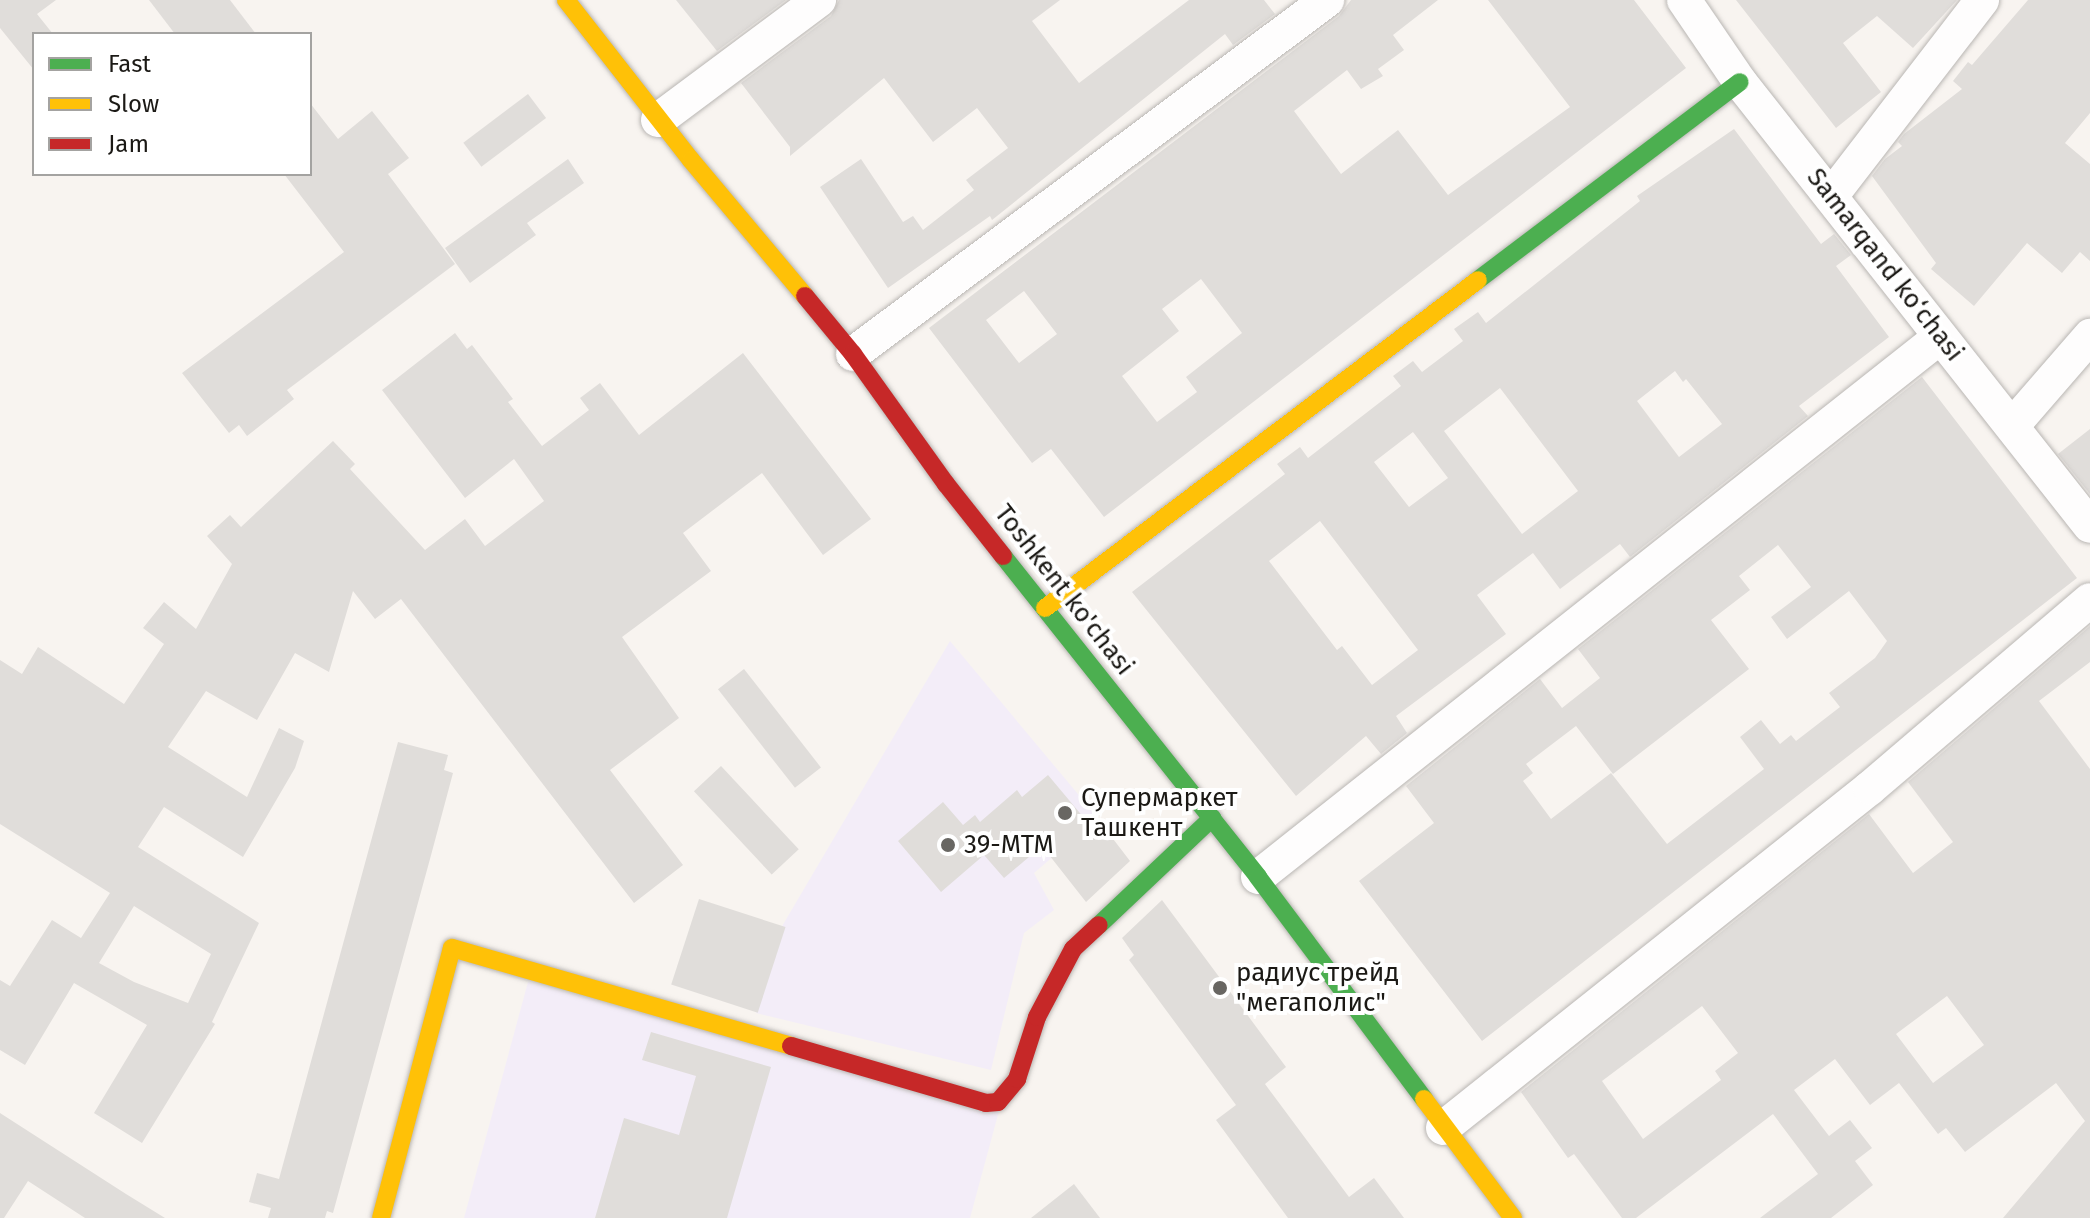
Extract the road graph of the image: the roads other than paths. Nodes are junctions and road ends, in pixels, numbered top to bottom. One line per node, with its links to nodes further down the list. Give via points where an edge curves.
1 (566, 0): 7 (street, Toshkent ko'chasi)
2 (819, 0): 7 (street)
3 (1327, 0): 11 (street)
4 (1684, 0): 6 (street, Samarqand ko‘chasi)
5 (1982, 0): 8 (street)
6 (1740, 82): 8 (street, Samarqand ko‘chasi); 15 (street)
7 (658, 120): 11 (street, Toshkent ko'chasi)
8 (1832, 195): 10 (street, Samarqand ko‘chasi)
9 (2090, 336): 12 (street)
10 (1940, 337): 12 (street, Samarqand ko‘chasi); 17 (street)
11 (853, 354): 15 (street, Toshkent ko'chasi, via 946,484)
12 (2013, 425): 13 (street, Samarqand ko‘chasi)
13 (2090, 526)
14 (2090, 600): 18 (street, via 1870,788)
15 (1045, 608): 16 (street, Toshkent ko'chasi)
16 (1212, 818): 17 (street, Toshkent ko'chasi); 19 (street, via 1073,949 1037,1017 1017,1079 998,1102 986,1103 452,948)
17 (1258, 877): 18 (street, Toshkent ko'chasi)
18 (1443, 1128): 20 (street, Toshkent ko'chasi)
19 (381, 1218)
20 (1513, 1218)

